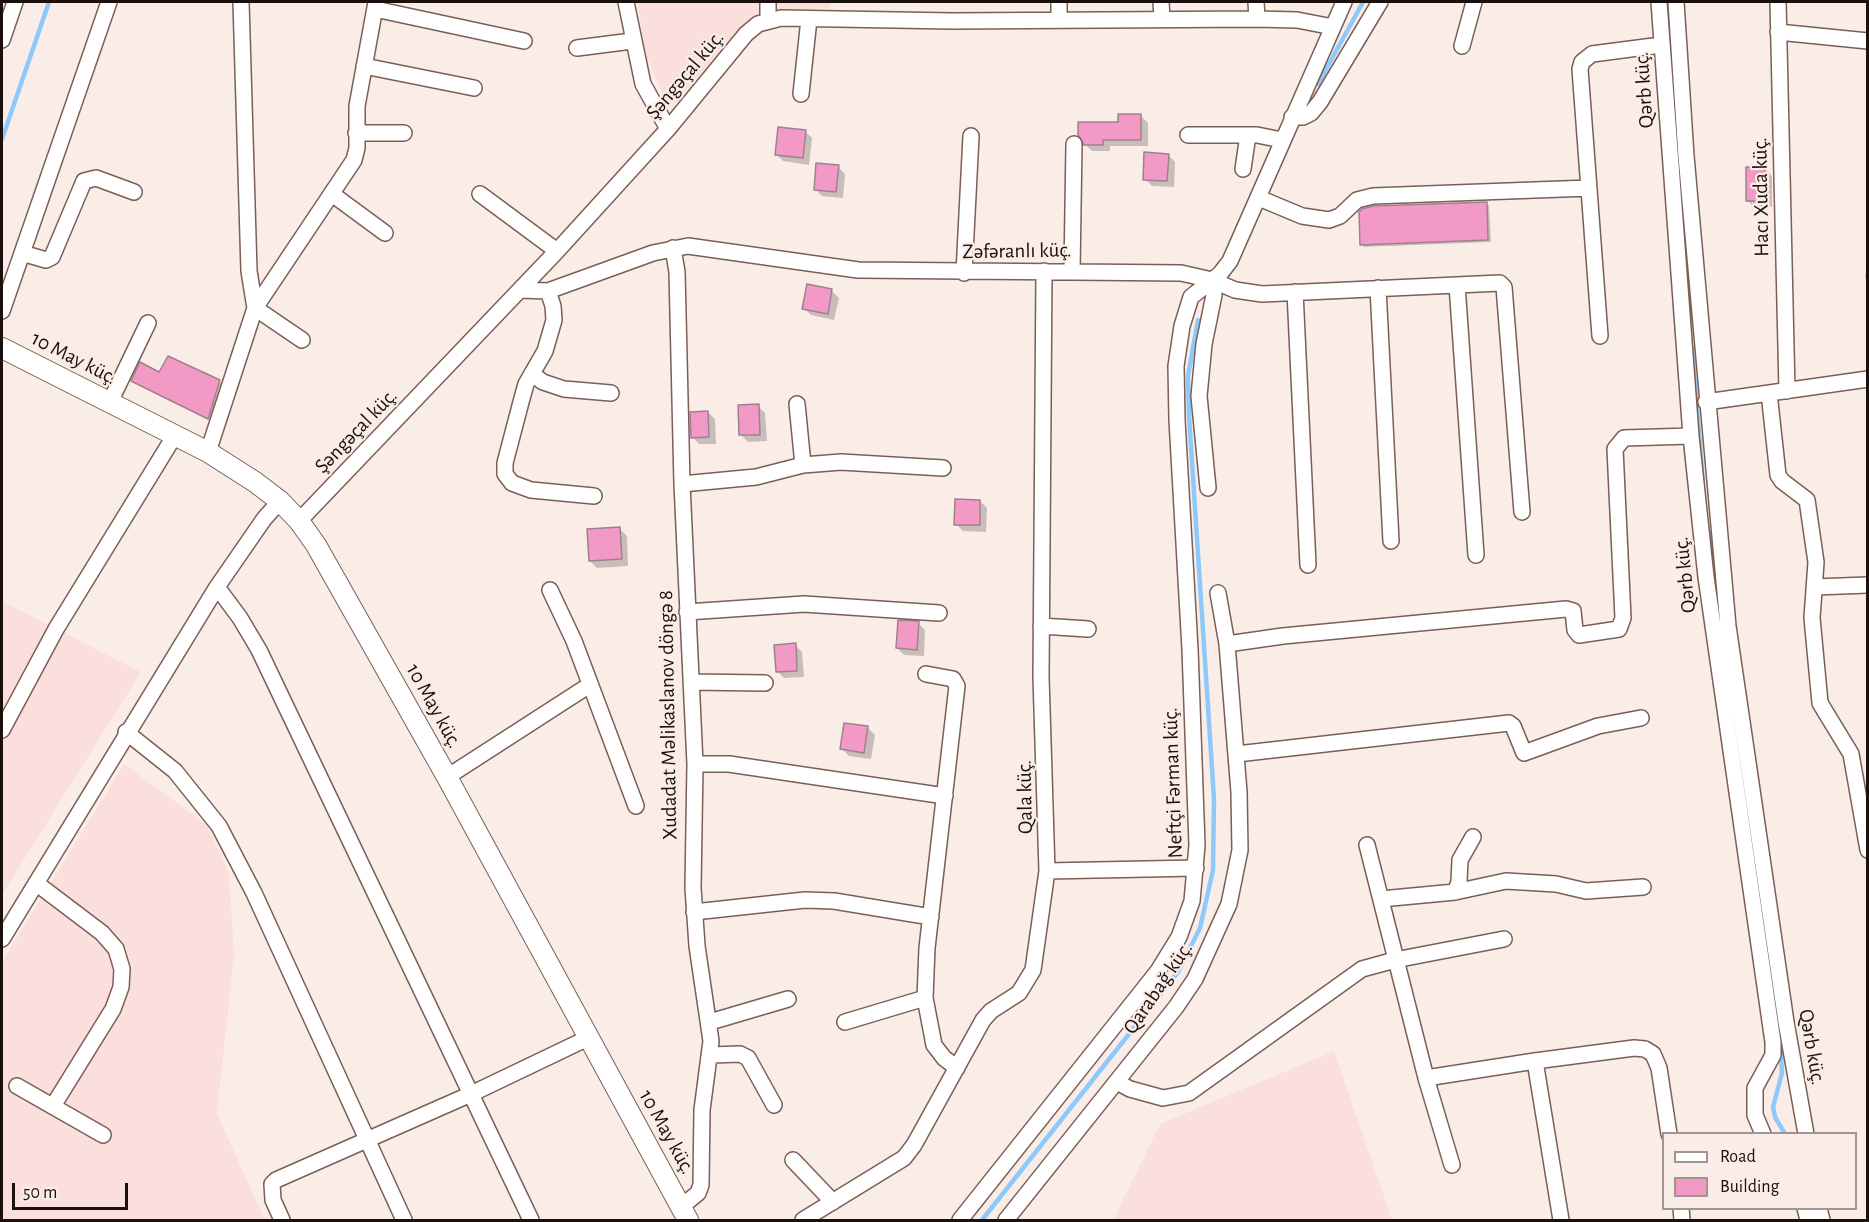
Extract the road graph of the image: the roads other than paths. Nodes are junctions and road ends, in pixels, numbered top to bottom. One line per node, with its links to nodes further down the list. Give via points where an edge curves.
1 (109, 2): 51 (street)
2 (241, 2): 61 (street, via 249,271)
3 (626, 2): 26 (street)
4 (768, 2): 19 (street)
5 (1059, 2): 20 (street)
6 (1161, 2): 16 (street)
7 (1256, 2): 18 (street)
8 (1344, 2): 21 (street)
9 (1380, 2): 33 (street, via 1320,102 1311,113)
10 (1474, 2): 28 (street)
11 (1659, 2): 27 (street, Qərb küç.)
12 (1676, 2): 73 (street, Qərb küç.)
13 (1778, 2): 22 (street, Hacı Xuda küç.)
14 (375, 5): 25 (street); 30 (street)
15 (9, 7): 23 (street)
16 (1162, 18): 18 (street); 20 (street)
17 (809, 19): 19 (street); 20 (street); 32 (street)
18 (1257, 19): 21 (street, via 1297,20)
19 (768, 20): 34 (street, Şəngəçal küç., via 746,34)
20 (1059, 20)
21 (1333, 27): 33 (street)
22 (1778, 32): 24 (street); 69 (street, Hacı Xuda küç.)
23 (2, 40)
24 (1868, 40)
25 (524, 41)
26 (632, 41): 29 (street); 34 (street, via 643,84)
27 (1661, 45): 43 (street, via 1592,54 1582,62); 76 (street, Qərb küç.)
28 (1462, 46)
29 (577, 48)
30 (364, 66): 31 (street); 35 (street)
31 (474, 88)
32 (801, 94)
33 (1292, 117): 40 (street)
34 (668, 129): 50 (street, Şəngəçal küç.)
35 (356, 133): 36 (street); 45 (street, via 354,159)
36 (404, 133)
37 (1188, 135): 38 (street)
38 (1248, 135): 40 (street); 42 (street)
39 (971, 136): 54 (street)
40 (1282, 140): 47 (street)
41 (1074, 144): 53 (street)
42 (1243, 169)
43 (1589, 188): 47 (street, via 1373,196 1357,200 1340,216 1329,220 1302,216); 64 (street)
44 (134, 192): 51 (street, via 96,178 84,181 52,257 46,260)
45 (332, 194): 48 (street); 61 (street)
46 (480, 194): 50 (street)
47 (1258, 198): 55 (street, via 1230,261)
48 (385, 233)
49 (673, 248): 54 (street, Zəfəranlı küç., via 702,246 847,269); 59 (street, Zəfəranlı küç.); 80 (street, Xudadat Məlikaslanov döngə 8, via 677,272)
50 (557, 251): 58 (street, Şəngəçal küç.)
51 (22, 253): 62 (street)
52 (1044, 271): 53 (street, Zəfəranlı küç.); 54 (street, Zəfəranlı küç.); 96 (street, Qala küç.)
53 (1072, 271): 55 (street, Zəfəranlı küç., via 1156,271)
54 (964, 273)
55 (1212, 280): 60 (street, Zəfəranlı küç., via 1247,293); 81 (street, via 1214,295 1199,396); 115 (street, Neftçi Fərman küç., via 1196,291 1186,308 1176,366)
56 (1457, 285): 57 (street, Zəfəranlı küç.); 84 (street, Zəfəranlı küç., via 1495,282 1504,287); 87 (street)
57 (1378, 288): 60 (street, Zəfəranlı küç.); 86 (street)
58 (520, 290): 59 (street, Zəfəranlı küç.); 85 (street, Şəngəçal küç.)
59 (548, 291): 67 (street, via 554,320 545,351)
60 (1295, 292): 88 (street)
61 (255, 308): 65 (street); 77 (street)
62 (2, 311)
63 (148, 323): 72 (street)
64 (1600, 336)
65 (302, 340)
66 (2, 348): 72 (main road, 10 May küç.)
67 (532, 374): 70 (street, via 564,389); 82 (street, via 521,402 505,474 512,483 531,490)
68 (1868, 379): 69 (street)
69 (1787, 391): 71 (street)
70 (611, 393)
71 (1769, 393): 73 (street); 91 (street, via 1778,475 1807,500 1816,562)
72 (110, 402): 75 (main road, 10 May küç.)
73 (1706, 402): 142 (street, Qərb küç., via 1728,626)
74 (797, 404): 78 (street)
75 (175, 435): 77 (main road, 10 May küç.); 104 (street, via 56,629)
76 (1691, 436): 98 (street, via 1624,438 1615,449 1623,618 1623,625 1615,631 1579,635 1570,609); 141 (street, Qərb küç., via 1717,663 1773,1041 1773,1055 1755,1088 1755,1115)
77 (208, 452): 83 (main road, 10 May küç.)
78 (803, 465): 79 (street, via 841,462); 80 (street, via 756,477)
79 (943, 468)
80 (682, 484): 94 (street, Xudadat Məlikaslanov döngə 8)
81 (1208, 488)
82 (594, 496)
83 (280, 501): 85 (main road, 10 May küç.); 90 (street)
84 (1522, 512)
85 (298, 521): 108 (main road, 10 May küç., via 316,545)
86 (1391, 541)
87 (1476, 555)
88 (1308, 565)
89 (1868, 585): 91 (street)
90 (217, 587): 105 (street); 137 (street, via 259,650)
91 (1815, 587): 111 (street, via 1812,618 1820,703 1851,754)
92 (550, 590): 102 (street, via 574,641)
93 (1218, 593): 98 (street, Qarabağ küç.)
94 (687, 612): 95 (street, via 804,604); 100 (street, Xudadat Məlikaslanov döngə 8)
95 (939, 613)
96 (1041, 626): 97 (street); 116 (street, Qala küç.)
97 (1088, 629)
98 (1227, 644): 106 (street, Qarabağ küç.)
99 (926, 674): 109 (street, via 953,679 957,686)
100 (691, 682): 101 (street); 107 (street, Xudadat Məlikaslanov döngə 8)
101 (765, 682)
102 (588, 686): 108 (street); 110 (street)
103 (1641, 718): 106 (street, via 1590,729 1524,753 1509,723)
104 (2, 730)
105 (126, 732): 117 (street); 144 (street, via 176,771 219,826 254,892)
106 (1237, 754): 135 (street, Qarabağ küç., via 1240,850 1229,904 1195,979)
107 (695, 764): 109 (street, via 729,764); 121 (street, Xudadat Məlikaslanov döngə 8)
108 (447, 777): 130 (main road, 10 May küç.)
109 (945, 796): 122 (street)
110 (636, 806)
111 (1865, 820): 114 (street)
112 (1473, 837): 119 (street, via 1460,860)
113 (1367, 846): 120 (street)
114 (1868, 850)
115 (1197, 868): 116 (street); 153 (street, Neftçi Fərman küç., via 1179,937 1158,971)
116 (1047, 871): 133 (street, Qala küç., via 1039,943 1027,985 983,1020)
117 (36, 883): 123 (street); 139 (street, via 102,933 116,949 122,969 113,1009)
118 (1643, 887): 119 (street, via 1586,891 1556,884 1506,881)
119 (1455, 892): 120 (street)
120 (1381, 899): 125 (street)
121 (694, 912): 122 (street, via 805,900); 128 (street, Xudadat Məlikaslanov döngə 8)
122 (931, 917): 126 (street)
123 (2, 939)
124 (1503, 939): 125 (street)
125 (1395, 960): 134 (street); 135 (street, via 1354,973 1189,1093 1162,1098)
126 (925, 998): 129 (street); 133 (street, via 934,1045)
127 (788, 999): 128 (street)
128 (710, 1022): 131 (street, Xudadat Məlikaslanov döngə 8)
129 (844, 1022)
130 (588, 1038): 137 (street); 148 (main road, 10 May küç.)
131 (711, 1056): 138 (street, via 740,1053 747,1058); 148 (street, Xudadat Məlikaslanov döngə 8, via 702,1110 701,1185)
132 (1535, 1061): 134 (street); 140 (street, via 1645,1049 1653,1054 1659,1068); 155 (street)
133 (957, 1068): 147 (street, Qala küç., via 904,1158)
134 (1426, 1078): 146 (street)
135 (1118, 1082): 154 (street, Qarabağ küç.)
136 (17, 1086): 139 (street)
137 (471, 1094): 144 (street); 151 (street)
138 (774, 1105)
139 (53, 1106): 143 (street)
140 (1669, 1132)
141 (1762, 1132)
142 (1806, 1132)
143 (103, 1135)
144 (365, 1140): 149 (street, via 276,1180 272,1184 273,1200); 150 (street)
145 (793, 1160): 147 (street)
146 (1452, 1165)
147 (833, 1202): 152 (street, Qala küç.)
148 (684, 1214)
149 (282, 1221)
150 (404, 1221)
151 (531, 1221)
152 (803, 1221)
153 (960, 1221)
154 (1006, 1221)
155 (1561, 1221)

